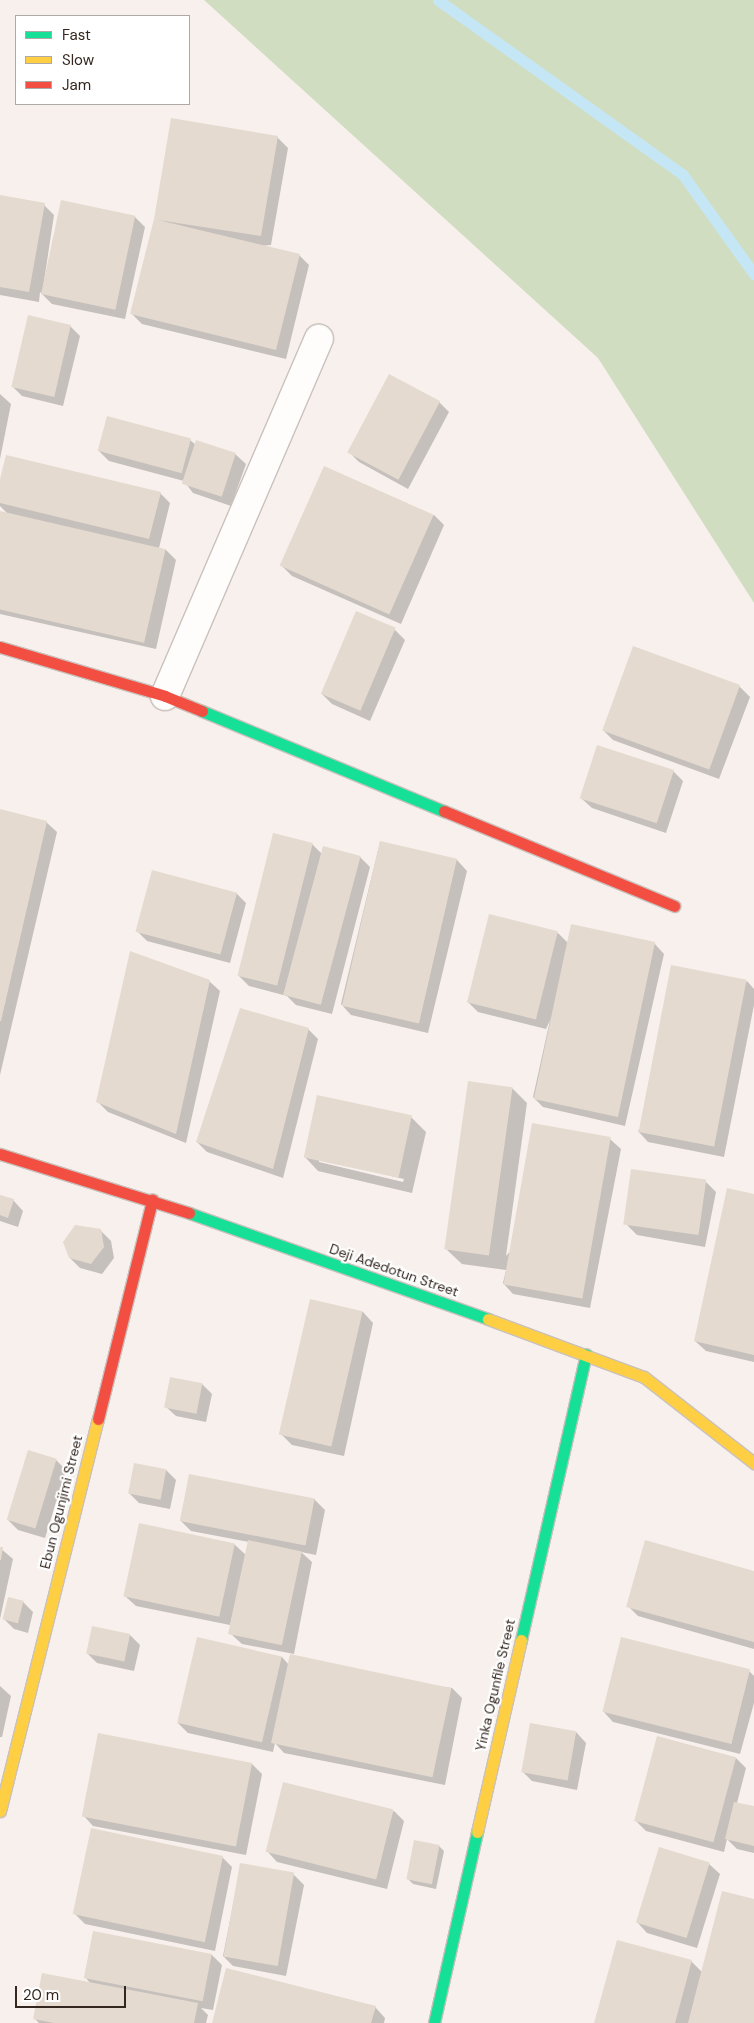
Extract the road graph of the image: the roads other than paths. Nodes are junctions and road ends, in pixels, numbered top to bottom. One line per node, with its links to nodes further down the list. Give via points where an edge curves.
1 (319, 339): 3 (street)
2 (0, 646): 3 (street)
3 (165, 696): 4 (street)
4 (674, 906)
5 (0, 1154): 6 (street, Deji Adedotun Street)
6 (152, 1200): 7 (street, Deji Adedotun Street); 9 (street, Ebun Ogunjimi Street)
7 (586, 1354): 8 (street, Deji Adedotun Street, via 644,1378); 10 (street, Yinka Ogunfile Street)
8 (754, 1463)
9 (0, 1810)
10 (434, 2023)

